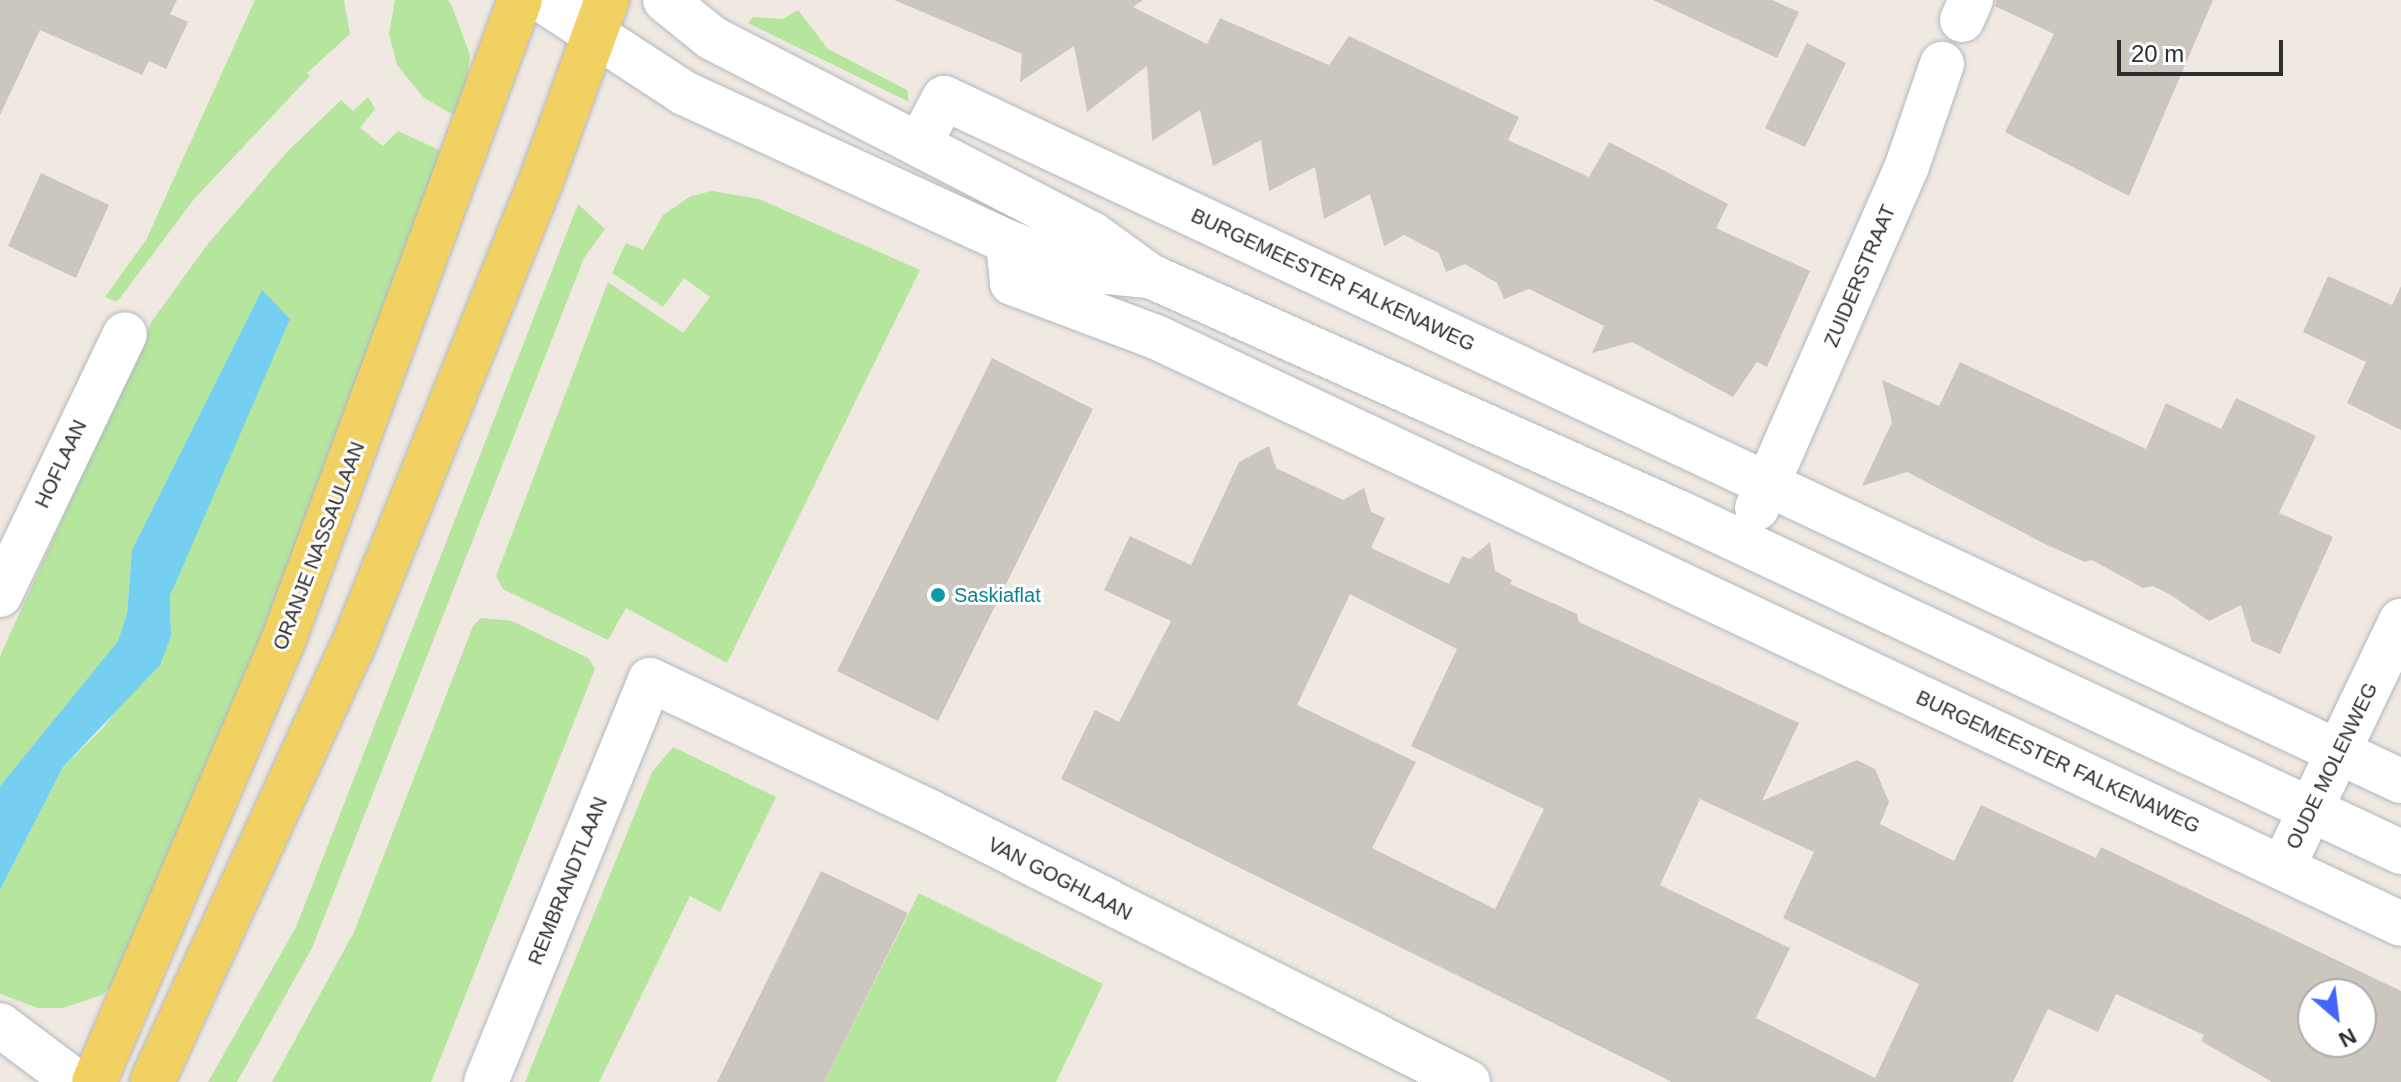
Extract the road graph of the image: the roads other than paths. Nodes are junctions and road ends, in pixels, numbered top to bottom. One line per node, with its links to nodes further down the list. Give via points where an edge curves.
1 (520, 0): 24 (main road, ORANJE NASSAULAAN, via 283,641)
2 (542, 0): 4 (street)
3 (665, 0): 6 (street, via 712,38)
4 (601, 19): 7 (street, via 684,93); 25 (main road, via 352,648)
5 (1942, 64): 10 (street, ZUIDERSTRAAT, via 1907,166)
6 (920, 143): 8 (street, via 1092,234); 10 (street, BURGEMEESTER FALKENAWEG, via 944,98)
7 (1008, 242): 8 (street, via 1078,269); 13 (street, BURGEMEESTER FALKENAWEG, via 1012,283 1156,337)
8 (1150, 276): 11 (street)
9 (125, 334): 12 (street, HOFLAAN)
10 (1768, 484): 11 (street); 16 (street, BURGEMEESTER FALKENAWEG)
11 (1741, 541): 13 (street); 18 (street)
12 (0, 595)
13 (1715, 600): 20 (street, BURGEMEESTER FALKENAWEG)
14 (2401, 621): 16 (street, OUDE MOLENWEG)
15 (650, 680): 26 (street, REMBRANDTLAAN); 27 (street, VAN GOGHLAAN, via 930,812)
16 (2339, 753): 17 (street, BURGEMEESTER FALKENAWEG); 18 (street, OUDE MOLENWEG)
17 (2401, 781)
18 (2312, 810): 19 (street); 20 (street, OUDE MOLENWEG)
19 (2401, 852)
20 (2283, 867): 21 (street, BURGEMEESTER FALKENAWEG)
21 (2401, 924)
22 (0, 1025): 23 (street)
23 (76, 1082)
24 (94, 1082)
25 (152, 1082)
26 (486, 1082)
27 (1468, 1082)

